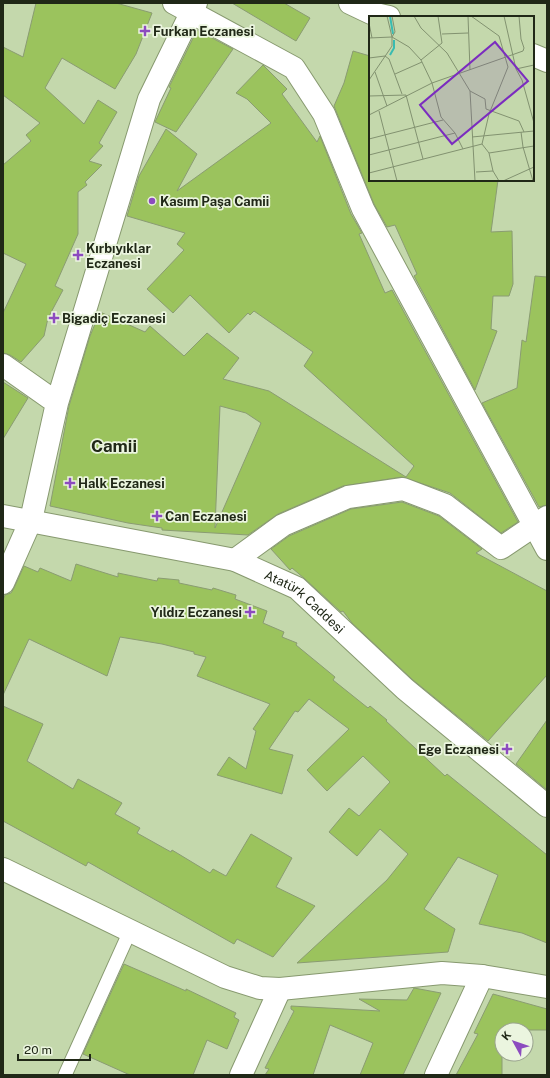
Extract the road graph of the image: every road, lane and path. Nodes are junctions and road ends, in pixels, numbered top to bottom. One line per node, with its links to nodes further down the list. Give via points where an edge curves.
1 (350, 3): 3 (street)
2 (186, 6): 7 (street, via 149,99); 10 (street, via 294,68 324,114 363,209)
3 (378, 11)
4 (534, 55): 5 (street)
5 (547, 61)
6 (3, 365): 7 (street)
7 (58, 403): 9 (street)
8 (3, 516): 9 (street, Atatürk Caddesi)
9 (31, 520): 12 (street, Atatürk Caddesi); 13 (street)
10 (540, 521): 11 (street); 12 (street, via 501,548 445,505 403,489 348,497 282,525)
11 (547, 549)
12 (235, 560): 14 (street, Atatürk Caddesi, via 297,588 405,689)
13 (3, 583)
14 (547, 806)
15 (3, 869): 16 (street)
16 (130, 931): 19 (street, via 237,982 260,988); 20 (lane)
17 (482, 976): 18 (street); 19 (street, via 442,973); 22 (street)
18 (547, 987)
19 (280, 989): 21 (street)
20 (65, 1075)
21 (241, 1075)
22 (436, 1075)

